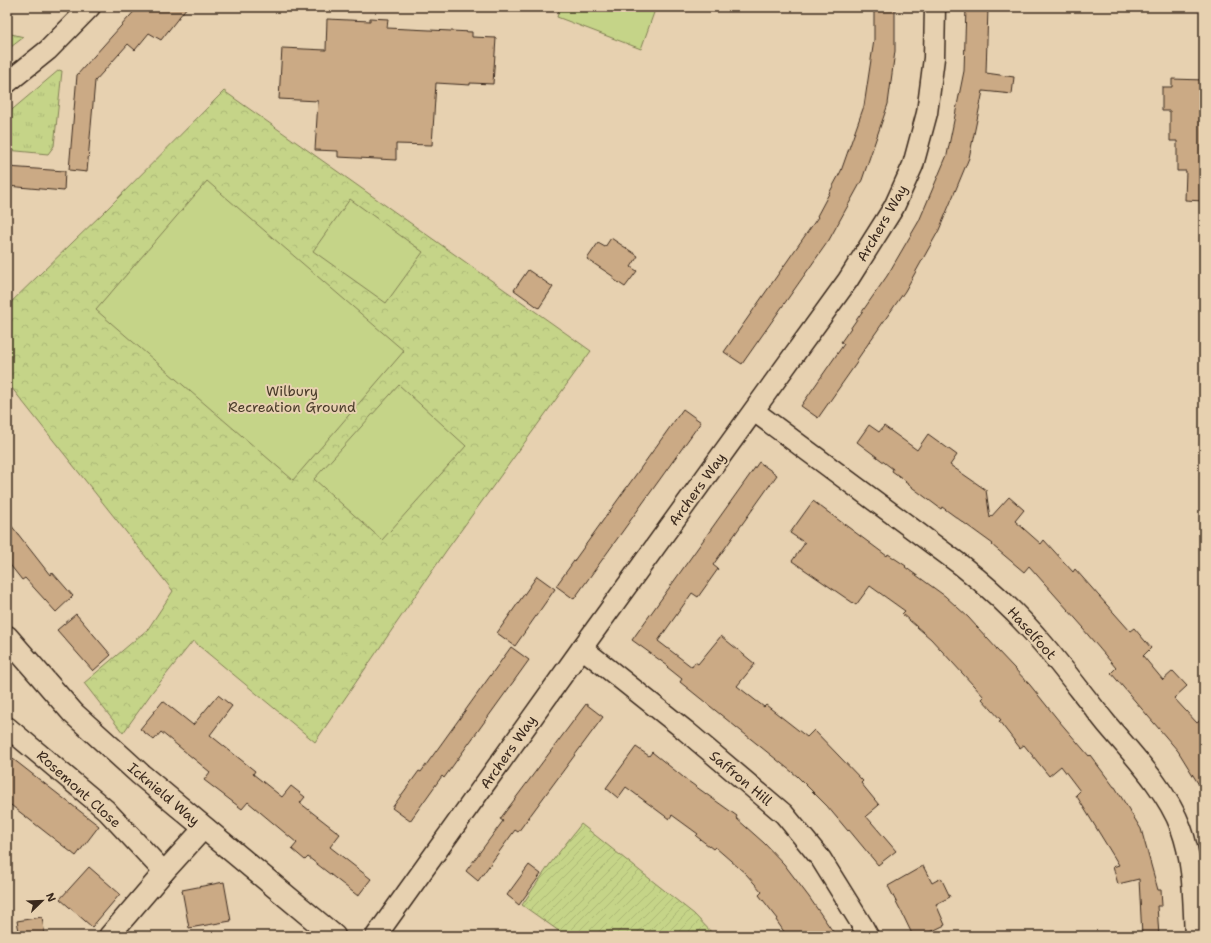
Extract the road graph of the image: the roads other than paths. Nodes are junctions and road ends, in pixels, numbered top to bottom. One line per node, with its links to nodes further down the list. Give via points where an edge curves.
1 (90, 7): 3 (street, via 48,50)
2 (935, 7): 4 (street, Archers Way, via 934,58 927,113 913,165 904,186 894,207 848,280)
3 (7, 83)
4 (754, 411): 6 (street, Archers Way); 14 (street, Haselfoot, via 961,565 1009,607 1043,644 1151,777 1173,810 1185,842 1192,880)
5 (7, 637): 8 (street, Icknield Way, via 73,713)
6 (582, 648): 12 (street, Archers Way); 13 (street, Saffron Hill, via 784,814 820,859)
7 (7, 727): 9 (street, Rosemont Close, via 106,810)
8 (204, 828): 9 (street); 11 (street, Icknield Way)
9 (164, 872): 10 (street)
10 (109, 936)
11 (334, 936)
12 (376, 936)
13 (868, 936)
14 (1195, 936)

